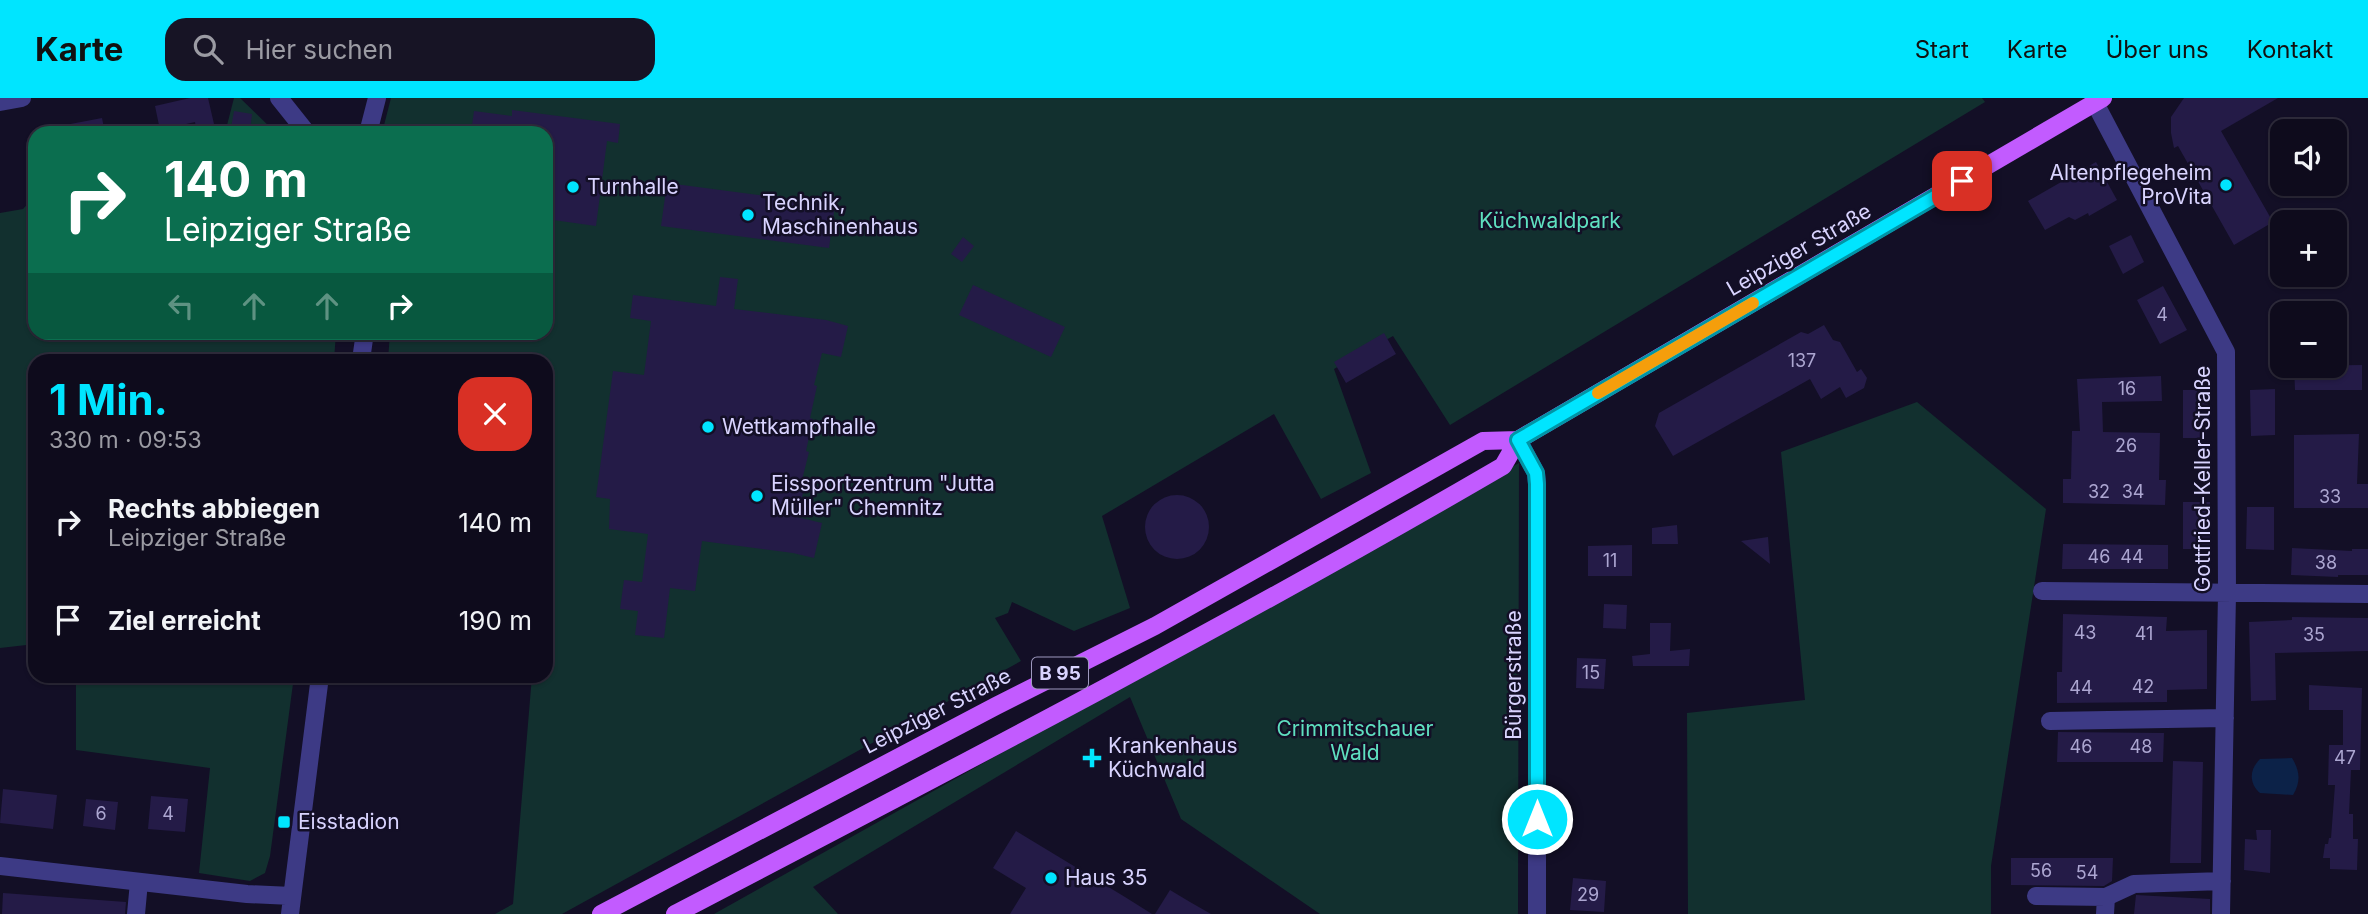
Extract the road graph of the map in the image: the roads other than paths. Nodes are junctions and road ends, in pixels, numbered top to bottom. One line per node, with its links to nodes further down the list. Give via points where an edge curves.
1 (22, 98): 5 (street)
2 (279, 98): 6 (street)
3 (377, 98): 7 (street)
4 (2099, 100): 8 (main road, Leipziger Straße / B 95); 10 (street, Gottfried-Keller-Straße, via 2226,352)
5 (0, 102)
6 (301, 126)
7 (370, 126)
8 (1518, 440): 22 (main road, Leipziger Straße / B 95, via 1483,441 1155,626); 23 (main road, Leipziger Straße / B 95, via 1503,466 1293,586); 24 (street, Bürgerstraße, via 1537,484)
9 (2042, 591): 10 (street)
10 (2227, 594): 11 (street); 13 (street, Gottfried-Keller-Straße)
11 (2368, 594)
12 (319, 683): 19 (street)
13 (2225, 718): 14 (street); 16 (street, Gottfried-Keller-Straße)
14 (2050, 721)
15 (0, 866): 17 (street)
16 (2222, 881): 20 (street, via 2134,884); 25 (street, Gottfried-Keller-Straße)
17 (139, 882): 19 (street, via 247,894); 21 (street)
18 (2036, 896): 20 (street)
19 (291, 905)
20 (2106, 905)
21 (136, 914)
22 (601, 914)
23 (675, 914)
24 (1537, 914)
25 (2221, 914)

